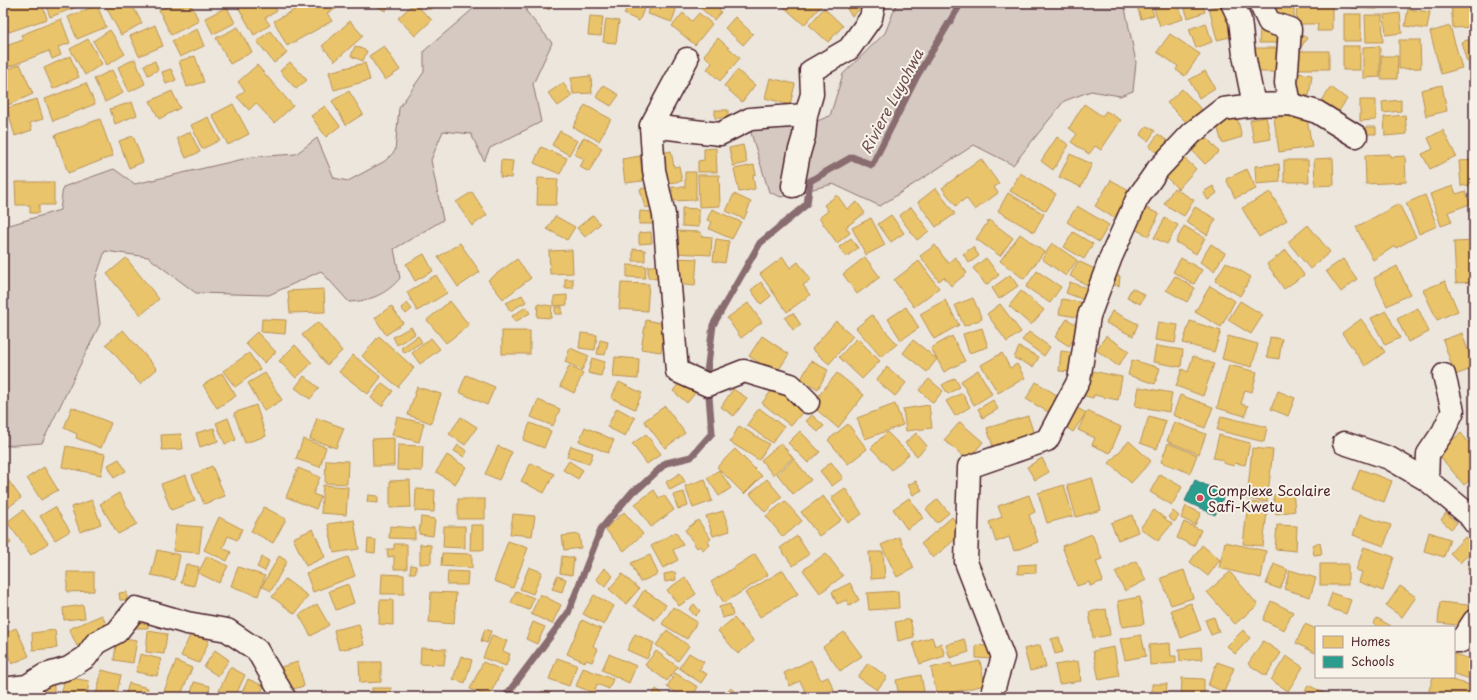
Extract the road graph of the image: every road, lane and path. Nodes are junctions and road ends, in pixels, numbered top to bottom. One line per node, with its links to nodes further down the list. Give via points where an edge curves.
1 (874, 3): 7 (street, via 872,18 849,49 811,71 812,94)
2 (1232, 3): 6 (street, via 1240,20)
3 (1260, 3): 5 (street, via 1269,22 1290,29 1286,83)
4 (687, 59): 8 (street)
5 (1290, 104): 6 (street); 9 (street, via 1317,112)
6 (1254, 105): 20 (street, via 1223,109 1192,133 1158,170 1138,199 1111,256 1089,316 1079,380 1047,440 969,467 966,562 1003,657)
7 (806, 115): 8 (street, via 750,119 720,134); 10 (street)
8 (651, 126): 12 (street, via 654,170 664,215 677,372 708,385 744,371 791,384)
9 (1356, 136)
10 (793, 186)
11 (1444, 375): 14 (street, via 1453,411 1428,454)
12 (808, 402)
13 (1344, 443): 14 (street, via 1389,458)
14 (1427, 480): 15 (street)
15 (1474, 522)
16 (1474, 620): 17 (street, via 1461,641)
17 (1455, 641)
18 (3, 689): 19 (street, via 27,686 46,675 69,668 86,657 96,644 117,632 136,608 187,623 227,630 257,650)
19 (284, 697)
20 (991, 697)

